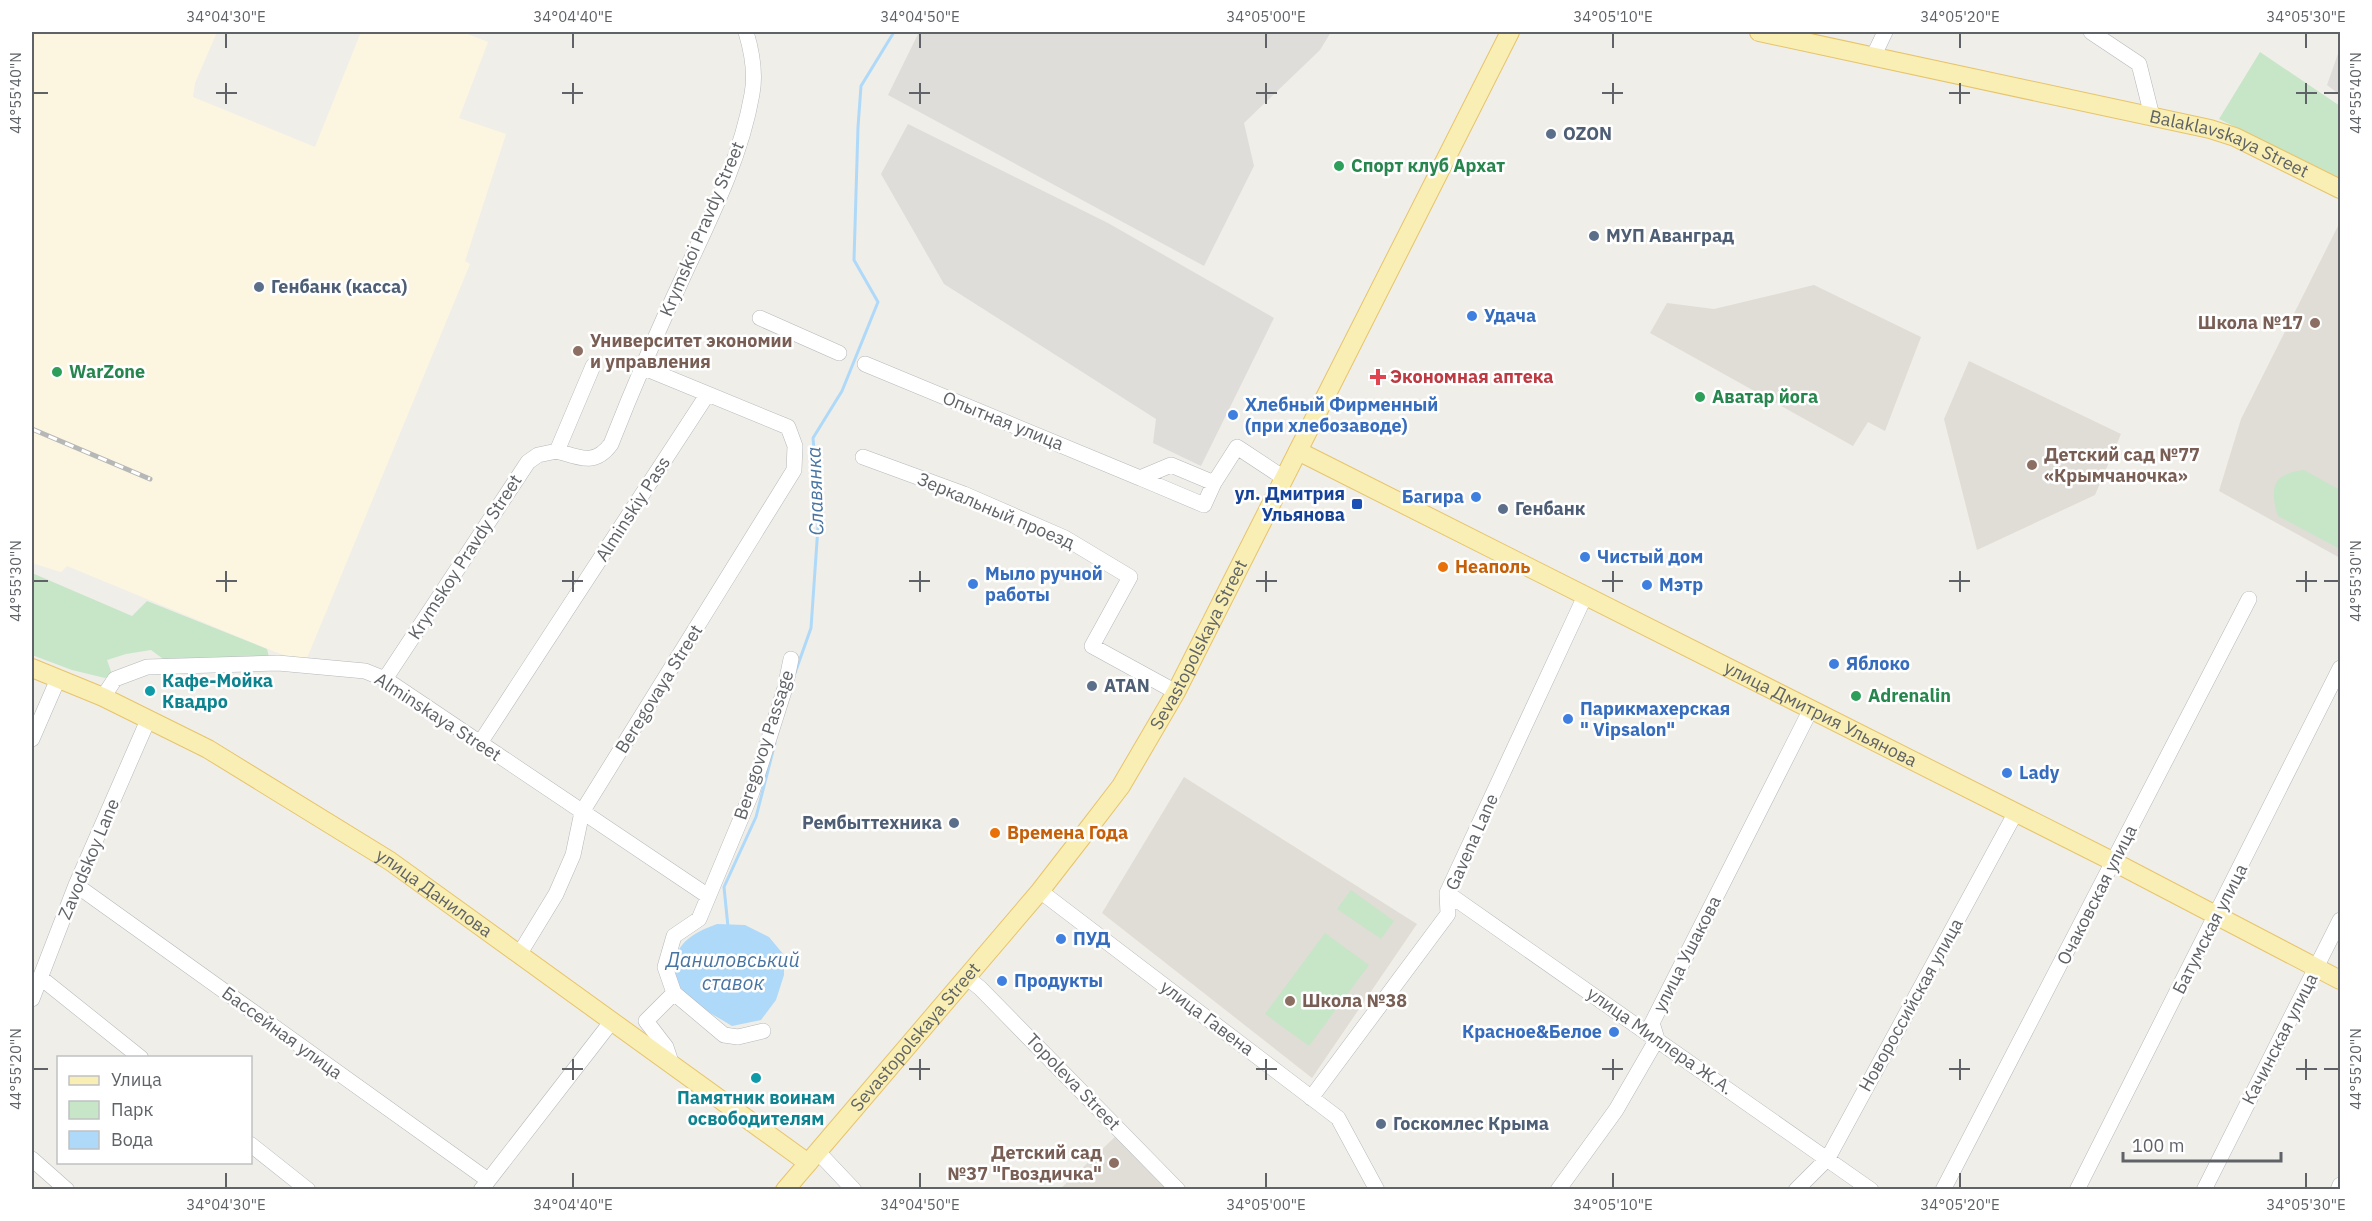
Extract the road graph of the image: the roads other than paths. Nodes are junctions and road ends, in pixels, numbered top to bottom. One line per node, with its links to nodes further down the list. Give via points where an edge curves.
1 (746, 32): 13 (street, Krymskoi Pravdy Street, via 754,72 740,142 711,218)
2 (1510, 32): 16 (main road, Sevastopolskaya Street)
3 (1759, 32): 6 (main road)
4 (1885, 32): 6 (street)
5 (2091, 32): 7 (street, Balaklavskaya Street, via 2139,64)
6 (1874, 55): 7 (main road)
7 (2152, 116): 8 (main road, Balaklavskaya Street, via 2235,137)
8 (2340, 189)
9 (760, 318): 10 (street)
10 (839, 353)
11 (865, 364): 18 (street, Опытная улица)
12 (593, 366): 15 (street)
13 (642, 366): 14 (street); 15 (street, Krymskoi Pravdy Street, via 604,454 596,459 579,458)
14 (707, 395): 33 (street, Alminskiy Pass); 34 (street, Beregovaya Street, via 788,427 795,446 794,470)
15 (557, 451): 27 (street, Krymskoy Pravdy Street, via 528,462)
16 (1298, 451): 19 (main road, Sevastopolskaya Street); 21 (main road, улица Дмитрия Ульянова)
17 (863, 457): 28 (street, Зеркальный проезд, via 1045,529 1130,577 1092,646)
18 (1140, 478): 20 (street, via 1172,465); 20 (street, Опытная улица, via 1204,505)
19 (1284, 478): 20 (street, Опытная улица, via 1237,447); 28 (main road, Sevastopolskaya Street)
20 (1214, 483)
21 (1585, 596): 30 (main road, улица Дмитрия Ульянова); 39 (street, Gavena Lane)
22 (2249, 599): 36 (street, Очаковская улица)
23 (790, 659): 40 (street, Beregovoy Passage, via 785,688 752,792)
24 (32, 668): 26 (main road, улица Данилова)
25 (2340, 668): 41 (street, Батумская улица)
26 (58, 679): 29 (main road, улица Данилова); 32 (street)
27 (385, 679): 29 (street, Alminskaya Street, via 365,671 278,663 147,667 115,679); 33 (street, Alminskaya Street)
28 (1176, 692): 38 (main road, Sevastopolskaya Street, via 1120,786)
29 (103, 697): 31 (main road, улица Данилова)
30 (1811, 710): 35 (main road, улица Дмитрия Ульянова); 52 (street, улица Ушакова, via 1652,1023)
31 (148, 720): 37 (street, Zavodskoy Lane); 43 (main road, улица Данилова, via 208,749 286,795 390,861)
32 (32, 739)
33 (480, 743): 34 (street, Alminskaya Street)
34 (582, 812): 40 (street, Alminskaya Street); 43 (street, Beregovaya Street, via 573,855 556,894)
35 (2016, 812): 36 (main road, улица Дмитрия Ульянова); 58 (street, Новороссийская улица)
36 (2114, 862): 41 (main road, улица Дмитрия Ульянова); 71 (street, Очаковская улица)
37 (76, 885): 46 (street, Zavodskoy Lane); 60 (street, Бассейная улица)
38 (1040, 891): 45 (main road, Sevastopolskaya Street); 55 (street, улица Гавена)
39 (1448, 893): 52 (street, улица Миллера Ж.А.); 55 (street, Gavena Lane, via 1448,914)
40 (708, 896): 48 (street, Beregovoy Passage, via 699,919 674,936 665,967)
41 (2216, 917): 44 (main road, улица Дмитрия Ульянова); 72 (street, Батумская улица)
42 (2340, 920): 44 (street, Качинская улица)
43 (520, 954): 50 (main road, улица Данилова)
44 (2316, 968): 47 (main road, улица Дмитрия Ульянова); 73 (street, Качинская улица)
45 (966, 977): 57 (main road, Sevastopolskaya Street); 66 (street, Topoleva Street)
46 (41, 978): 49 (street, Zavodskoy Lane); 53 (street)
47 (2340, 980)
48 (674, 993): 51 (street, via 724,1035 738,1037); 54 (street, via 646,1021 666,1047)
49 (32, 999)
50 (612, 1022): 54 (main road, улица Данилова); 60 (street)
51 (763, 1032)
52 (1657, 1039): 58 (street, улица Миллера Ж.А.); 68 (street, улица Ушакова, via 1616,1110)
53 (138, 1056)
54 (672, 1065): 57 (main road, улица Данилова)
55 (1311, 1098): 67 (street, улица Гавена, via 1338,1118)
56 (252, 1146): 63 (street)
57 (813, 1157): 64 (main road, Sevastopolskaya Street); 65 (street)
58 (1828, 1158): 69 (street, Новороссийская улица); 70 (street, улица Миллера Ж.А.)
59 (32, 1159): 62 (street)
60 (484, 1185)
61 (2340, 1185): 74 (street)
62 (67, 1190)
63 (308, 1190)
64 (785, 1190)
65 (854, 1190)
66 (1178, 1190)
67 (1377, 1190)
68 (1558, 1190)
69 (1796, 1190)
70 (1871, 1190)
71 (1943, 1190)
72 (2077, 1190)
73 (2204, 1190)
74 (2338, 1190)

